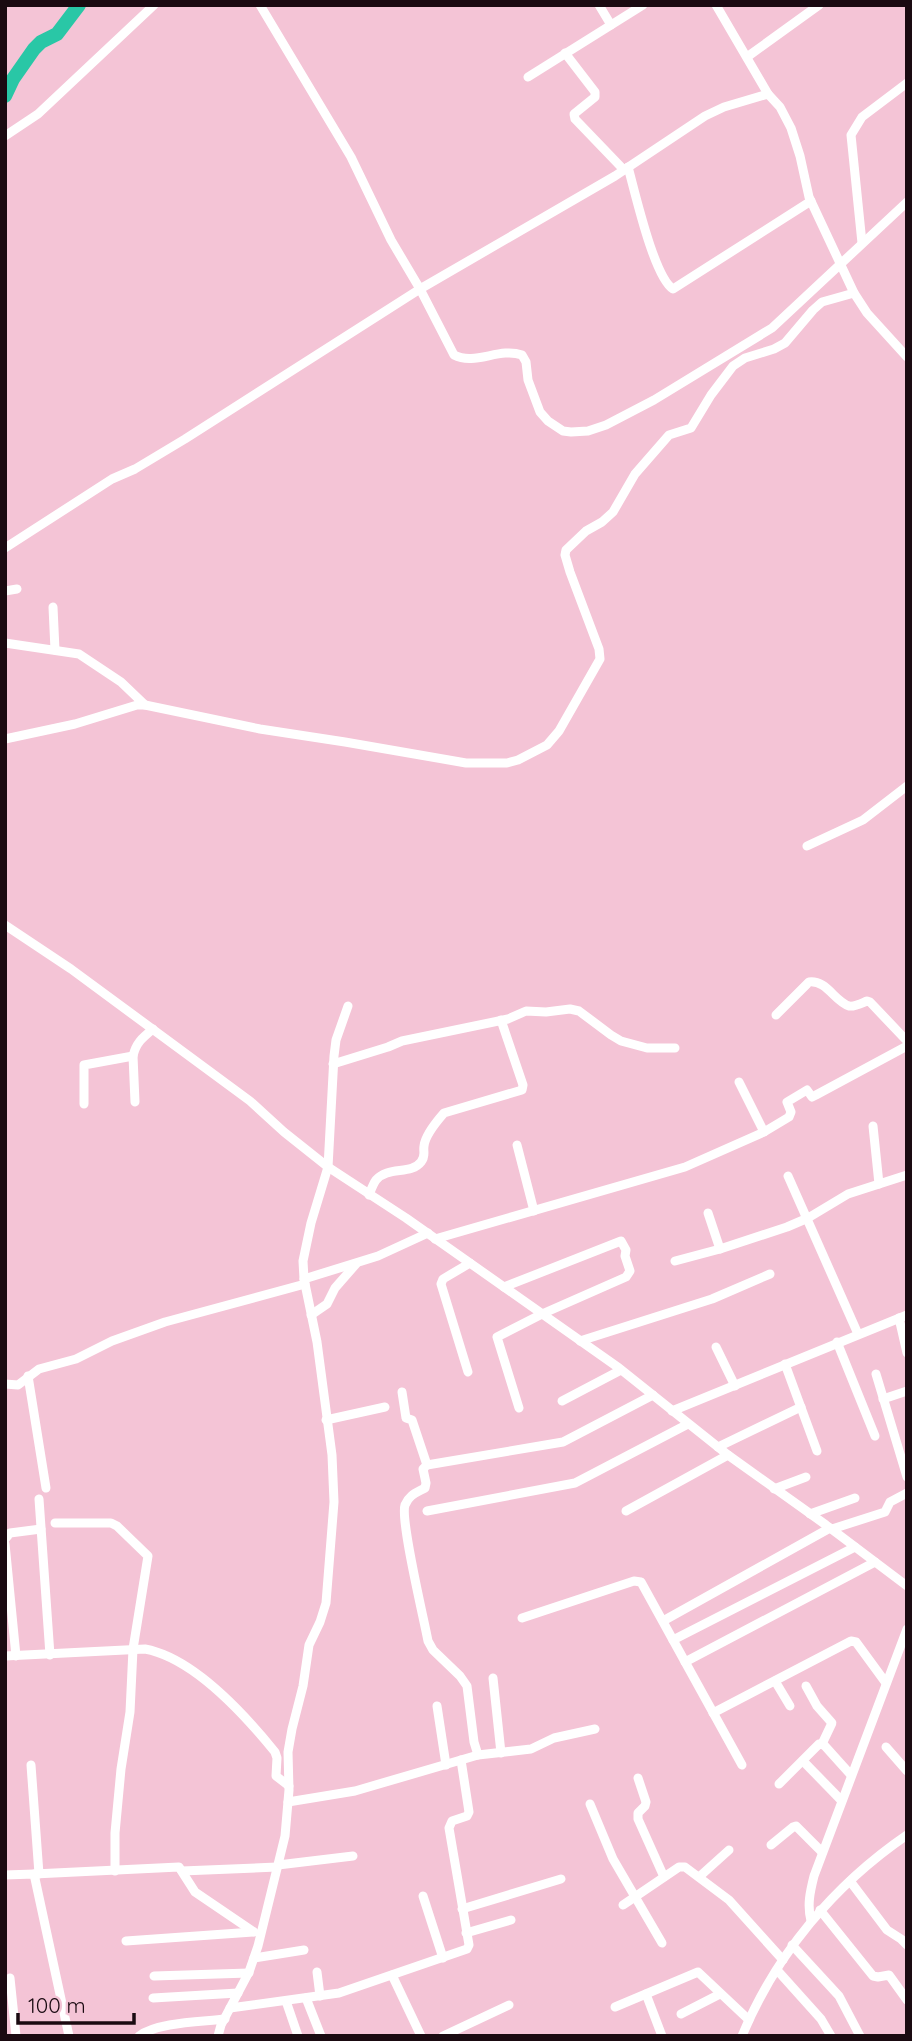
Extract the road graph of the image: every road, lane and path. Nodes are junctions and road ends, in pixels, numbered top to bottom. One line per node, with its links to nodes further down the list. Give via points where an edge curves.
1 (154, 5): 13 (street, via 38,114)
2 (260, 5): 19 (street, via 351,157)
3 (599, 5): 7 (street)
4 (643, 5): 7 (street)
5 (716, 5): 9 (street)
6 (813, 7): 9 (street)
7 (611, 25): 8 (street)
8 (565, 53): 10 (street); 14 (street, via 595,92 574,114 575,119)
9 (747, 57): 12 (street)
10 (528, 77)
11 (907, 83): 17 (street, via 862,117 851,135)
12 (768, 94): 14 (street, via 705,116); 15 (street, via 791,128)
13 (5, 136)
14 (626, 168): 15 (street, via 654,257 673,289); 19 (street)
15 (811, 201): 18 (street)
16 (907, 202): 17 (street)
17 (862, 243): 18 (street)
18 (840, 263): 19 (street, via 764,334 654,400 588,431 563,431 542,416 522,355 507,352 468,359 454,355); 20 (street)
19 (420, 289): 22 (street)
20 (854, 293): 21 (street); 28 (street, via 822,302 785,343 733,366 691,428 669,435 635,474 612,512 566,550 600,659 559,731 540,750 507,763 466,763)
21 (907, 357)
22 (5, 548)
23 (17, 589): 24 (street)
24 (5, 592)
25 (53, 607): 27 (street)
26 (5, 643): 27 (street)
27 (55, 650): 28 (street, via 84,656)
28 (145, 705): 29 (street)
29 (5, 739)
30 (907, 786): 31 (street, via 863,820)
31 (807, 846)
32 (5, 925): 36 (street)
33 (348, 1006): 40 (street)
34 (776, 1015): 37 (street, via 814,981 849,1006 870,1002)
35 (501, 1020): 38 (street, via 526,1011 575,1009 621,1041 647,1048); 40 (street, via 402,1041); 51 (street, via 522,1090 444,1113 424,1144 421,1162 379,1177)
36 (153, 1029): 39 (street, via 138,1041); 47 (street, via 250,1101)
37 (907, 1043): 45 (street, via 816,1096 807,1090 789,1100 791,1115)
38 (675, 1048)
39 (133, 1056): 42 (street); 43 (street, via 84,1065)
40 (333, 1065): 47 (street)
41 (739, 1082): 45 (street)
42 (135, 1102)
43 (83, 1104)
44 (873, 1126): 50 (street)
45 (764, 1132): 52 (street, via 685,1167)
46 (517, 1145): 52 (street)
47 (328, 1167): 51 (street); 61 (street, via 305,1247)
48 (907, 1175): 50 (street)
49 (788, 1176): 54 (street)
50 (879, 1184): 54 (street, via 837,1199)
51 (369, 1195): 55 (street)
52 (534, 1211): 55 (street)
53 (708, 1213): 56 (street)
54 (808, 1218): 56 (street); 66 (street)
55 (431, 1236): 58 (street); 59 (street)
56 (720, 1249): 57 (street)
57 (675, 1261)
58 (357, 1262): 61 (street); 64 (street, via 327,1304)
59 (470, 1263): 62 (street); 73 (street, via 441,1284)
60 (771, 1274): 67 (street)
61 (305, 1282): 64 (street); 75 (street, via 165,1322)
62 (504, 1287): 63 (street); 63 (street, via 623,1241 630,1271 626,1277)
63 (542, 1314): 67 (street); 85 (street, via 497,1337)
64 (311, 1315): 87 (street)
65 (903, 1317): 66 (street); 70 (street)
66 (858, 1334): 68 (street)
67 (580, 1341): 72 (street)
68 (837, 1342): 71 (street); 89 (street)
69 (716, 1348): 77 (street)
70 (907, 1353)
71 (785, 1364): 77 (street); 83 (street)
72 (621, 1370): 80 (street); 82 (street)
73 (468, 1372)
74 (876, 1374): 81 (street)
75 (28, 1376): 76 (street, via 18,1385); 96 (street)
76 (5, 1384)
77 (735, 1385): 86 (street)
78 (907, 1391): 81 (street)
79 (402, 1392): 93 (street, via 406,1418 412,1420)
80 (653, 1395): 86 (street); 93 (street, via 563,1442)
81 (883, 1399): 95 (street)
82 (562, 1401)
83 (801, 1407): 90 (street); 91 (street)
84 (385, 1408): 87 (street)
85 (519, 1408)
86 (672, 1411): 88 (street)
87 (326, 1420): 143 (street, via 334,1502 326,1603 309,1645 292,1729)
88 (688, 1423): 90 (street); 101 (street, via 575,1483)
89 (874, 1436)
90 (718, 1447): 92 (street)
91 (817, 1451)
92 (727, 1455): 97 (street); 102 (street)
93 (426, 1465): 133 (street, via 425,1488 413,1493 405,1504 406,1528 428,1641 467,1686)
94 (806, 1477): 97 (street)
95 (907, 1478)
96 (46, 1488)
97 (774, 1489): 103 (street)
98 (907, 1493): 105 (street, via 890,1502 885,1512)
99 (855, 1497): 103 (street)
100 (39, 1499): 106 (street)
101 (427, 1511)
102 (626, 1511)
103 (810, 1514): 105 (street)
104 (55, 1523): 117 (street, via 111,1523 148,1556)
105 (831, 1528): 109 (street); 114 (street)
106 (41, 1529): 107 (street); 118 (street)
107 (5, 1539)
108 (5, 1544): 112 (street)
109 (855, 1547): 110 (street); 116 (street)
110 (875, 1562): 111 (street); 121 (street)
111 (907, 1586)
112 (9, 1618): 120 (street)
113 (522, 1618): 114 (street, via 638,1581)
114 (663, 1621): 116 (street)
115 (907, 1629): 124 (street)
116 (673, 1640): 121 (street)
117 (133, 1649): 118 (street); 143 (street, via 149,1649 182,1664 232,1703 275,1752 276,1776); 153 (street)
118 (50, 1655): 120 (street)
119 (5, 1656): 120 (street)
120 (16, 1656)
121 (685, 1662): 128 (street)
122 (493, 1678): 132 (street)
123 (775, 1681): 124 (street, via 853,1641); 127 (street); 128 (street)
124 (886, 1683): 140 (street)
125 (806, 1686): 130 (street, via 832,1723)
126 (437, 1706): 137 (street)
127 (790, 1706)
128 (713, 1713): 138 (street)
129 (595, 1729): 132 (street, via 554,1738 531,1749)
130 (822, 1744): 135 (street); 140 (street)
131 (886, 1747): 139 (street)
132 (501, 1753): 133 (street)
133 (478, 1755): 134 (street)
134 (461, 1760): 137 (street); 164 (street, via 469,1812 452,1821 449,1828)
135 (803, 1760): 142 (street); 144 (street)
136 (31, 1765): 155 (street)
137 (446, 1765): 145 (street, via 352,1792)
138 (742, 1765)
139 (907, 1772)
140 (851, 1775): 144 (street)
141 (638, 1778): 157 (street, via 646,1802 637,1816)
142 (779, 1784)
143 (289, 1786): 145 (street)
144 (841, 1800): 150 (street)
145 (288, 1802): 152 (street)
146 (590, 1804): 162 (street, via 608,1850)
147 (907, 1835): 160 (street)
148 (771, 1845): 150 (street, via 796,1826)
149 (729, 1850): 158 (street)
150 (822, 1852): 167 (street, via 809,1899)
151 (354, 1856): 152 (street)
152 (277, 1866): 154 (street); 168 (street)
153 (115, 1871): 154 (street, via 179,1867); 155 (street)
154 (183, 1871): 168 (street, via 195,1892)
155 (36, 1874): 156 (street); 199 (street)
156 (5, 1875)
157 (664, 1877): 158 (street, via 682,1866); 162 (street)
158 (699, 1877): 177 (street, via 734,1905)
159 (561, 1879): 164 (street)
160 (850, 1881): 165 (street); 173 (street, via 887,1930)
161 (423, 1896): 176 (street)
162 (635, 1897): 163 (street); 171 (street)
163 (623, 1905)
164 (462, 1909): 169 (street)
165 (820, 1910): 167 (street); 190 (street, via 873,1976 889,1975)
166 (511, 1920): 169 (street)
167 (811, 1921): 172 (street)
168 (257, 1932): 170 (street); 175 (street)
169 (467, 1933): 176 (street, via 467,1949)
170 (126, 1941)
171 (662, 1942)
172 (792, 1945): 177 (street); 209 (street, via 839,1996)
173 (907, 1945)
174 (304, 1950): 175 (street)
175 (254, 1958): 180 (street)
176 (443, 1958): 182 (street)
177 (783, 1960): 178 (street)
178 (777, 1970): 197 (street); 208 (street)
179 (317, 1972): 187 (street)
180 (249, 1973): 181 (street); 184 (street)
181 (154, 1976)
182 (392, 1976): 187 (street); 204 (street)
183 (9, 1978): 198 (street)
184 (238, 1993): 188 (street); 194 (street)
185 (646, 1994): 186 (street, via 698,1972); 193 (street); 206 (street)
186 (720, 1994): 195 (street); 197 (street)
187 (320, 1996): 189 (street)
188 (153, 1997)
189 (306, 1998): 191 (street); 203 (street)
190 (907, 2000)
191 (286, 2001): 194 (street); 202 (street)
192 (509, 2005): 205 (street)
193 (615, 2007)
194 (230, 2008): 196 (street)
195 (681, 2014)
196 (225, 2019): 200 (street, via 166,2026); 201 (street)
197 (749, 2020): 207 (street)
198 (16, 2036)
199 (69, 2036)
200 (139, 2036)
201 (218, 2036)
202 (298, 2036)
203 (321, 2036)
204 (421, 2036)
205 (443, 2036)
206 (662, 2036)
207 (742, 2036)
208 (831, 2036)
209 (860, 2036)

